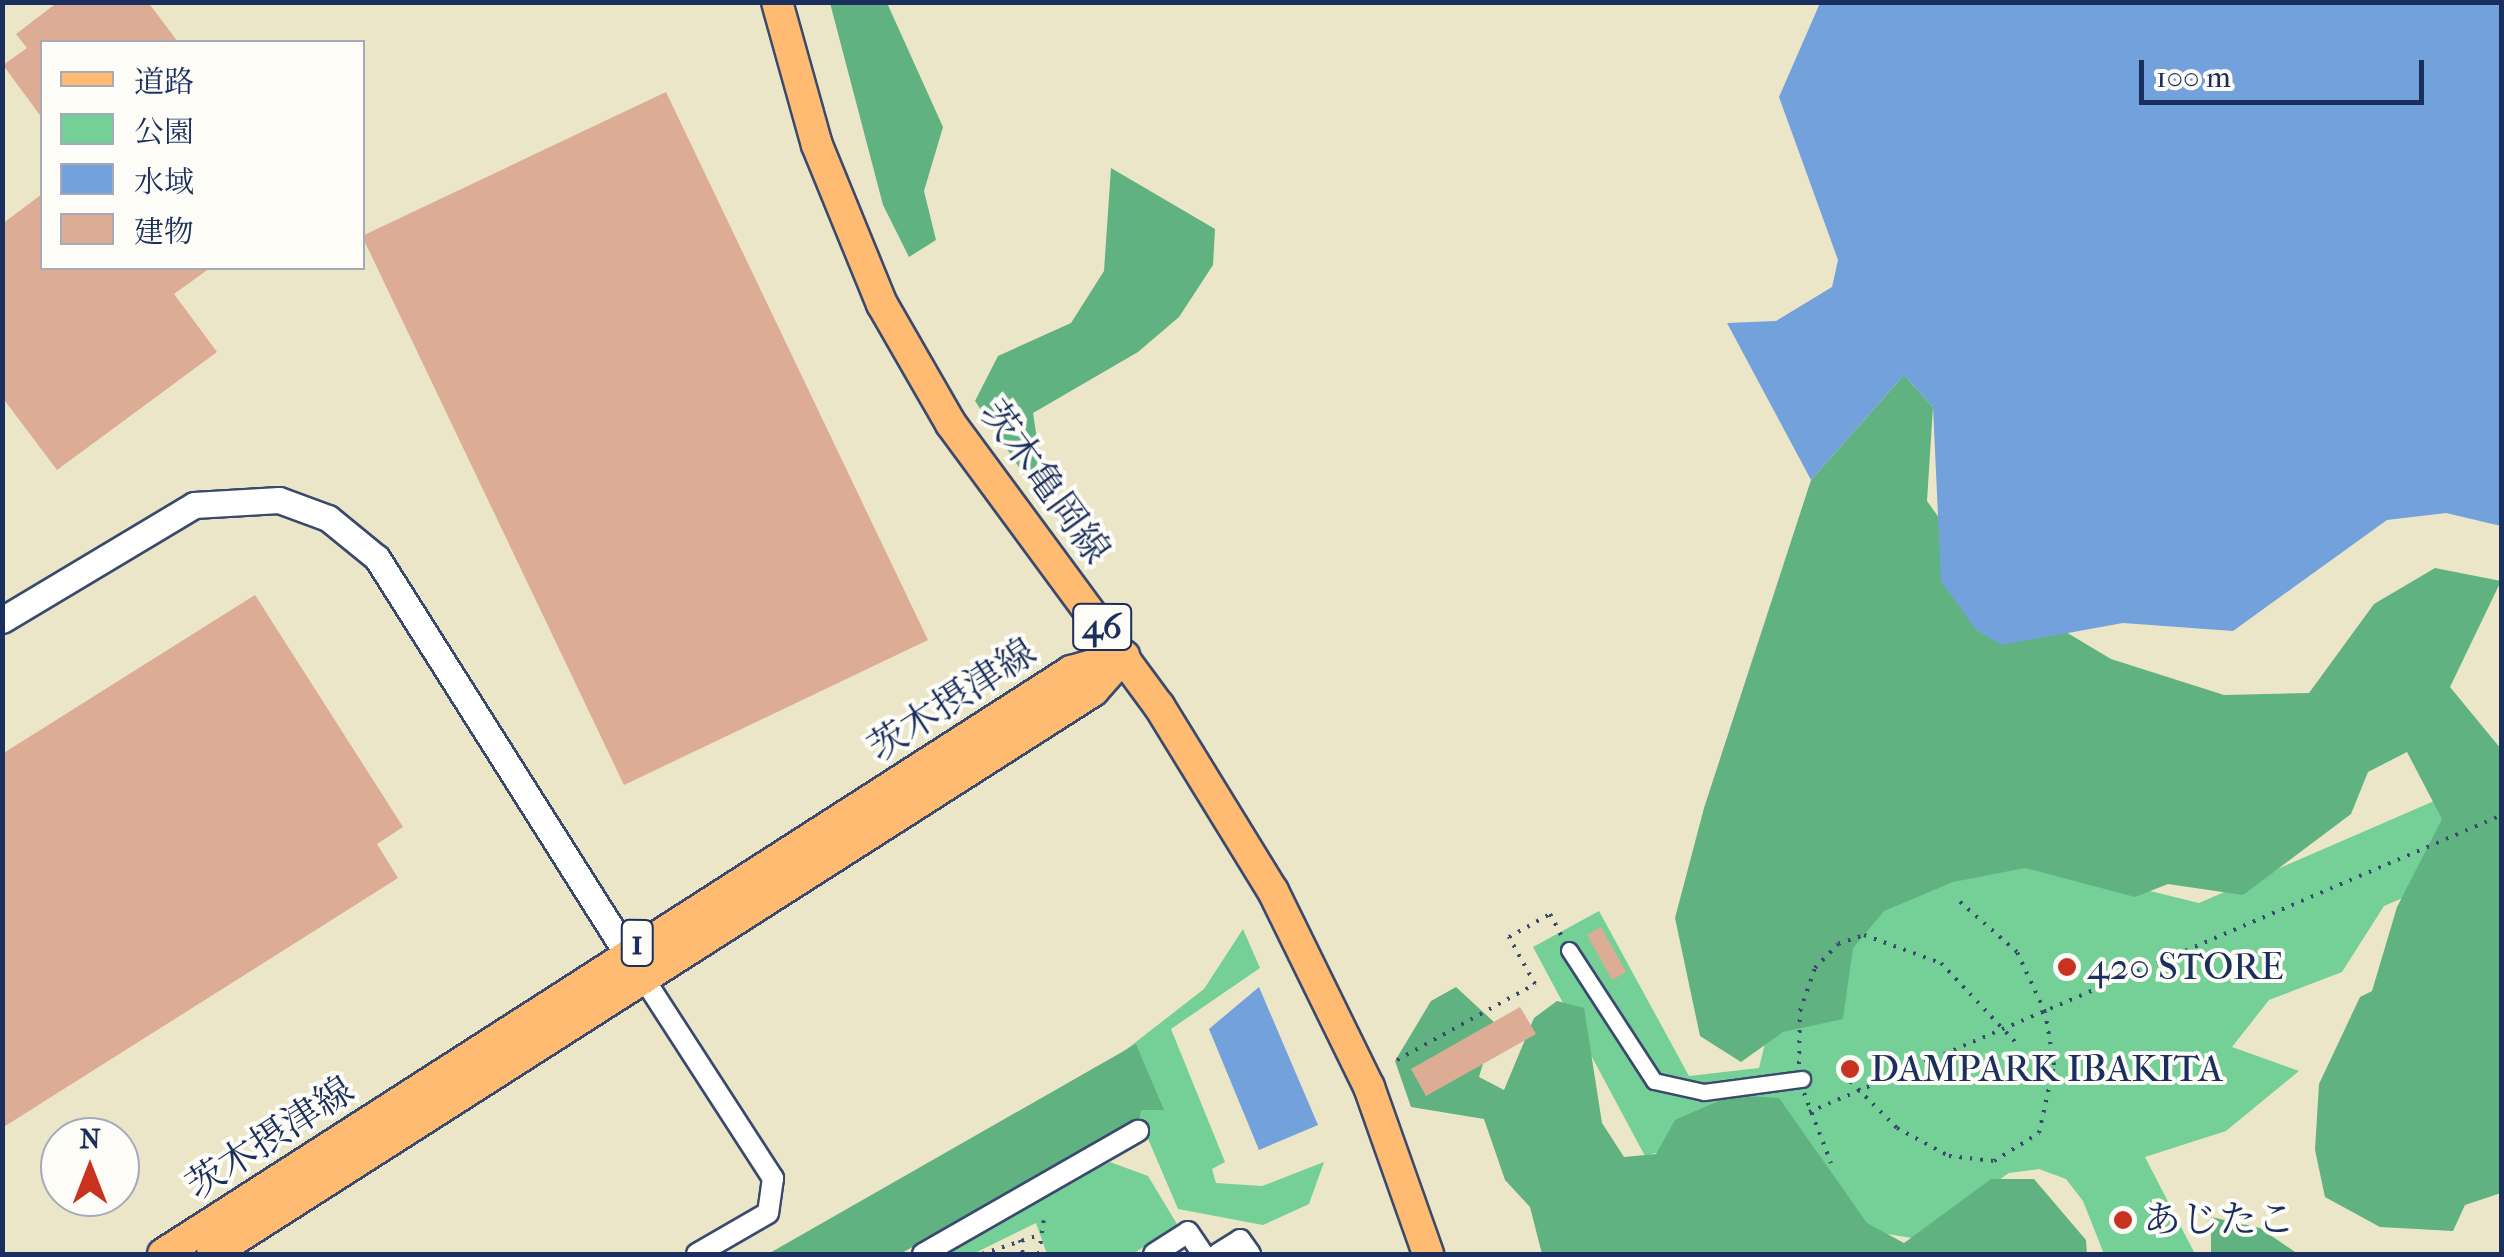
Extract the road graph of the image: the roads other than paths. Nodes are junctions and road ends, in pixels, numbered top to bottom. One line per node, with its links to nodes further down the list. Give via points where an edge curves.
1 (777, 2): 3 (main road, 茨木亀岡線 / 46, via 816,145 882,304 990,481)
2 (2, 620): 4 (street, via 194,504 279,500 328,518 377,558)
3 (1124, 656): 4 (main road, 茨木摂津線 / 1, via 1071,672); 6 (main road, 茨木摂津線 / 1, via 1093,691); 17 (main road, 茨木亀岡線 / 46, via 1309,958 1383,1121)
4 (626, 950): 6 (street); 9 (main road, 茨木摂津線 / 1)
5 (1570, 950): 7 (street, via 1654,1080 1704,1092)
6 (646, 982): 10 (main road, 茨木摂津線 / 1); 11 (street, via 773,1178 768,1212)
7 (1802, 1079)
8 (1127, 1132): 12 (street)
9 (163, 1254)
10 (212, 1254)
11 (698, 1254)
12 (922, 1254)
13 (1154, 1254): 14 (street, via 1188,1232)
14 (1204, 1254)
15 (1218, 1254): 16 (street, via 1240,1240)
16 (1250, 1254)
17 (1428, 1254)

